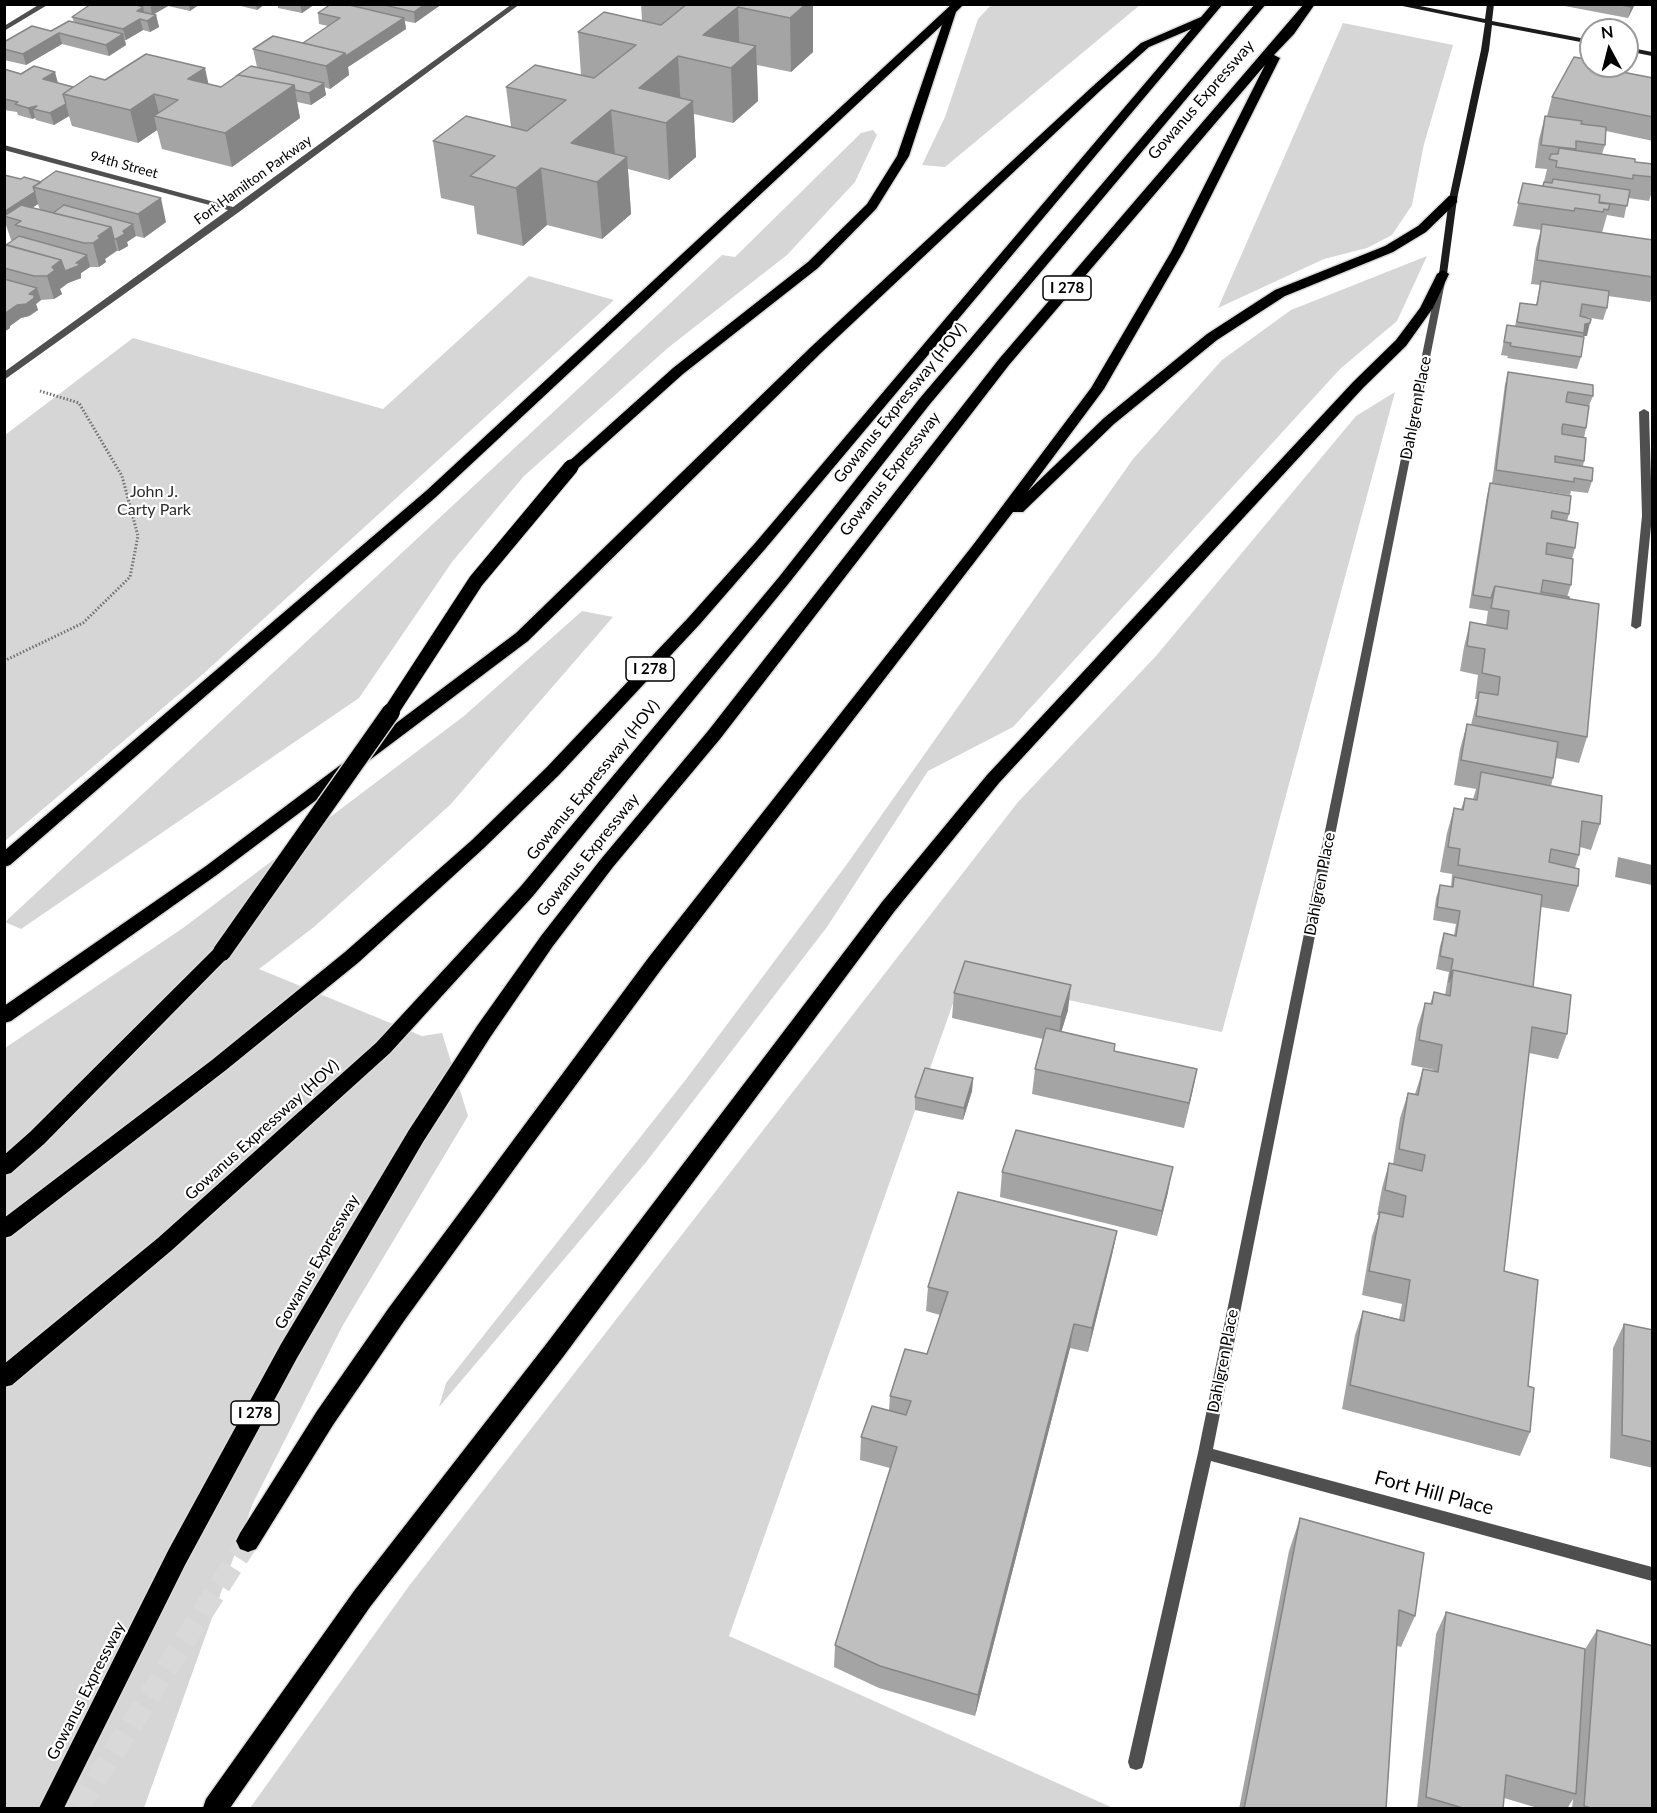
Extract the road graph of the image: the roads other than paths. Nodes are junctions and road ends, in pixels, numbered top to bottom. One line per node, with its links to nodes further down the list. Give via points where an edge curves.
1 (46, 4): 12 (street)
2 (517, 4): 16 (street, Fort Hamilton Parkway)
3 (1218, 4): 9 (highway, I 278)
4 (1261, 4): 26 (highway, Gowanus Expressway (HOV) / I 278, via 925,401 784,580 527,891 383,1048 165,1244)
5 (1310, 4): 10 (highway, Gowanus Expressway / I 278)
6 (1396, 4): 11 (main road)
7 (1491, 4): 11 (main road, Dahlgren Place)
8 (957, 7): 22 (highway, via 431,494); 24 (highway, bridge, via 903,156 872,206 813,265 678,371 571,466 476,582 381,727 222,952)
9 (1207, 18): 23 (highway, I 278, via 1145,45 1097,88 817,349 522,637 212,870); 25 (highway, I 278, via 761,545 553,771 352,957)
10 (1296, 22): 20 (highway, Gowanus Expressway / I 278, via 1277,52 1177,252 1097,389); 31 (highway, Gowanus Expressway / I 278, via 1004,362 714,735 574,906 484,1031 416,1136 289,1352 177,1557)
11 (1488, 23): 13 (main road); 15 (main road, Dahlgren Place)
12 (4, 29)
13 (1579, 40)
14 (4, 147): 16 (street, 94th Street)
15 (1453, 199): 17 (main road, Dahlgren Place); 20 (highway, via 1422,229 1389,249 1280,293 1212,337 1109,421)
16 (237, 210): 18 (street, Fort Hamilton Parkway)
17 (1443, 274): 27 (street, Dahlgren Place); 32 (highway, via 1426,308 1401,343 993,779 888,907 362,1599)
18 (4, 377)
19 (1644, 412): 21 (street, via 1647,516)
20 (978, 548): 28 (highway, Gowanus Expressway / I 278, via 520,1144 389,1324)
21 (1636, 626)
22 (4, 861)
23 (4, 1016)
24 (4, 1167)
25 (4, 1230)
26 (4, 1378)
27 (1205, 1453): 29 (street, Fort Hill Place); 30 (street, Dahlgren Place)
28 (248, 1541)
29 (1653, 1574)
30 (1136, 1762)
31 (51, 1809)
32 (215, 1809)

